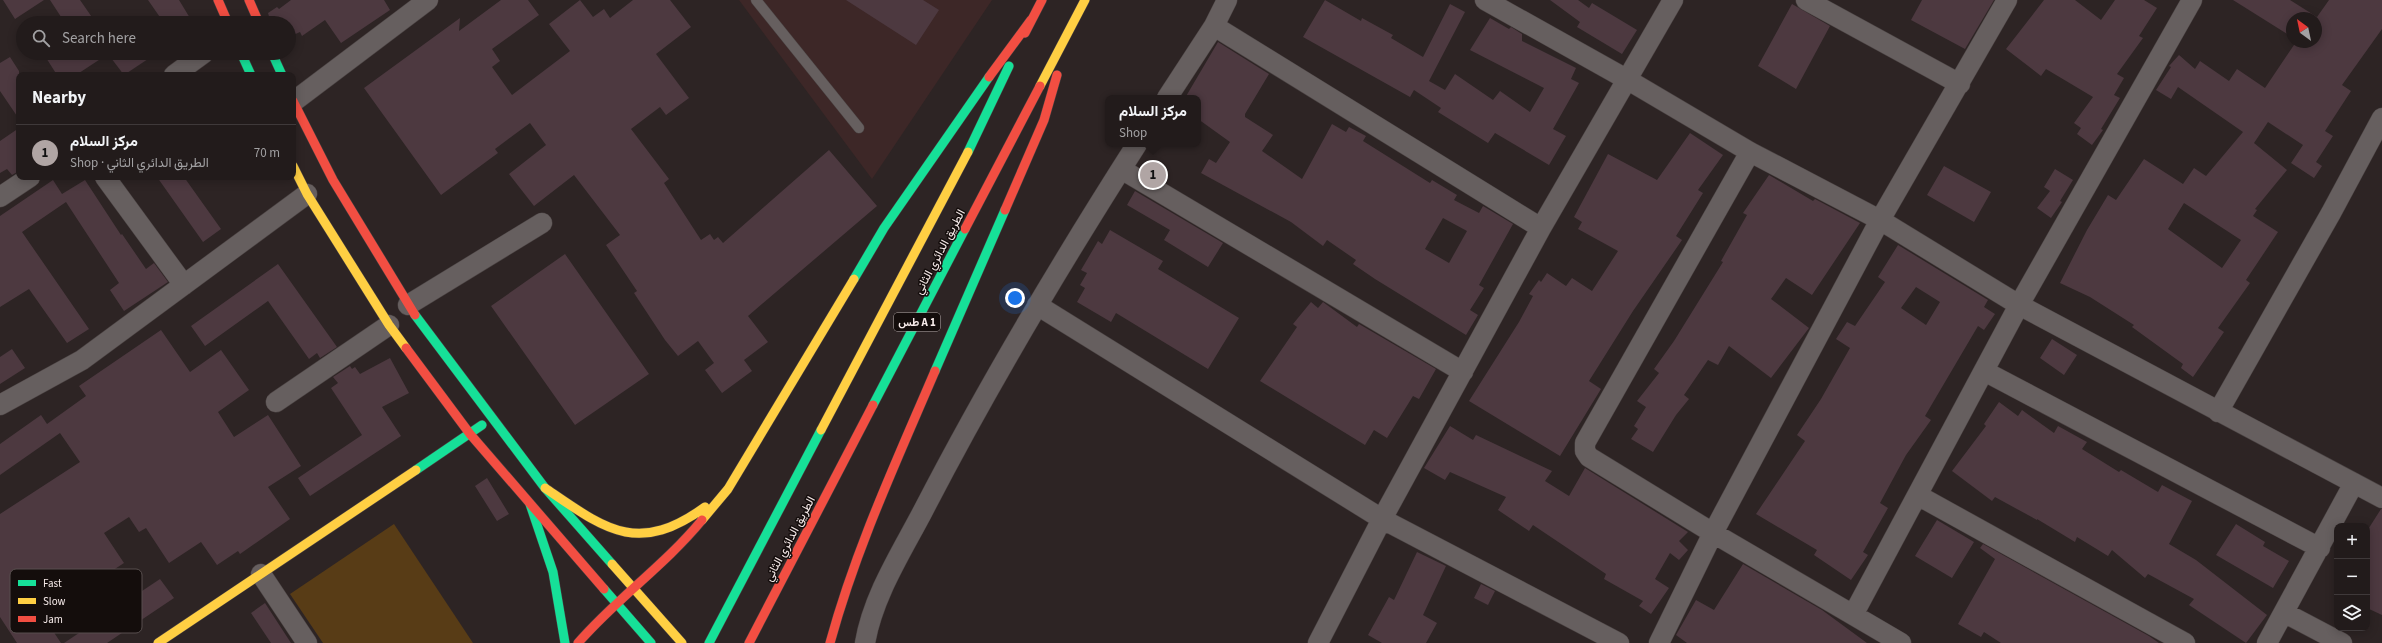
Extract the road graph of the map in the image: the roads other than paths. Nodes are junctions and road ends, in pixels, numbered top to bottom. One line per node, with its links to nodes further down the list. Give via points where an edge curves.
1 (218, 0): 13 (main road)
2 (249, 0): 14 (main road)
3 (428, 0): 27 (street)
4 (756, 0): 30 (lane)
5 (1042, 0): 15 (main road, الطريق الدائري الثاني / طس A 1)
6 (1085, 0): 17 (main road, الطريق الدائري الثاني / طس A 1)
7 (1227, 0): 16 (street)
8 (1485, 0): 24 (street)
9 (1673, 0): 24 (street)
10 (1806, 0): 25 (street)
11 (2007, 0): 25 (street)
12 (2192, 0): 45 (street)
13 (225, 16)
14 (256, 16)
15 (1031, 20): 56 (main road, via 884,228); 74 (main road, الطريق الدائري الثاني / طس A 1, via 982,124)
16 (1214, 26): 26 (street); 41 (street)
17 (1071, 27): 75 (main road, الطريق الدائري الثاني / طس A 1); 76 (main road, via 1044,120 864,536 843,595)
18 (194, 60): 21 (street)
19 (245, 60): 22 (main road)
20 (275, 60): 23 (main road)
21 (178, 72)
22 (250, 72)
23 (281, 72)
24 (1628, 80): 32 (street); 41 (street)
25 (1960, 84): 39 (street)
26 (1169, 95)
27 (296, 100)
28 (296, 108): 43 (main road, via 333,180)
29 (2382, 118): 51 (street, via 2332,213)
30 (859, 128)
31 (1135, 147): 33 (street)
32 (1750, 152): 39 (street); 61 (street, via 1586,443 1585,451 1589,457)
33 (1121, 169): 44 (street); 48 (street)
34 (296, 172): 37 (main road)
35 (26, 180): 38 (street)
36 (107, 180): 42 (street)
37 (307, 194): 42 (street); 46 (main road)
38 (0, 197)
39 (1880, 220): 45 (street); 61 (street)
40 (542, 223): 43 (street)
41 (1540, 228): 48 (street)
42 (184, 285): 50 (street, via 82,360)
43 (408, 305): 52 (main road)
44 (1037, 305): 60 (street); 77 (street, via 954,450 877,601)
45 (2019, 305): 47 (street); 51 (street)
46 (389, 325): 49 (street); 53 (main road)
47 (1984, 371): 57 (street); 62 (street)
48 (1463, 372): 60 (street)
49 (276, 402)
50 (0, 405)
51 (2218, 412): 54 (street)
52 (494, 418): 53 (main road); 55 (main road)
53 (470, 434): 59 (main road); 63 (main road)
54 (2354, 483): 58 (street); 62 (street)
55 (545, 488): 56 (main road, via 611,530 639,535 670,528 694,516); 64 (main road)
56 (728, 489): 64 (main road, via 696,529)
57 (1919, 496): 67 (street); 82 (street)
58 (2382, 498)
59 (530, 504): 65 (main road); 70 (main road, via 555,573)
60 (1382, 519): 78 (street); 79 (street)
61 (1713, 533): 67 (street); 80 (street)
62 (2320, 548): 66 (street)
63 (261, 574): 68 (main road); 69 (street)
64 (636, 588): 65 (main road); 73 (main road)
65 (616, 604): 71 (main road); 72 (main road)
66 (2285, 613): 83 (street); 84 (street)
67 (1853, 615): 81 (street)
68 (158, 643)
69 (306, 643)
70 (565, 643)
71 (578, 643)
72 (651, 643)
73 (682, 643)
74 (709, 643)
75 (749, 643)
76 (830, 643)
77 (865, 643)
78 (1318, 643)
79 (1619, 643)
80 (1659, 643)
81 (1901, 643)
82 (2185, 643)
83 (2267, 643)
84 (2342, 643)

